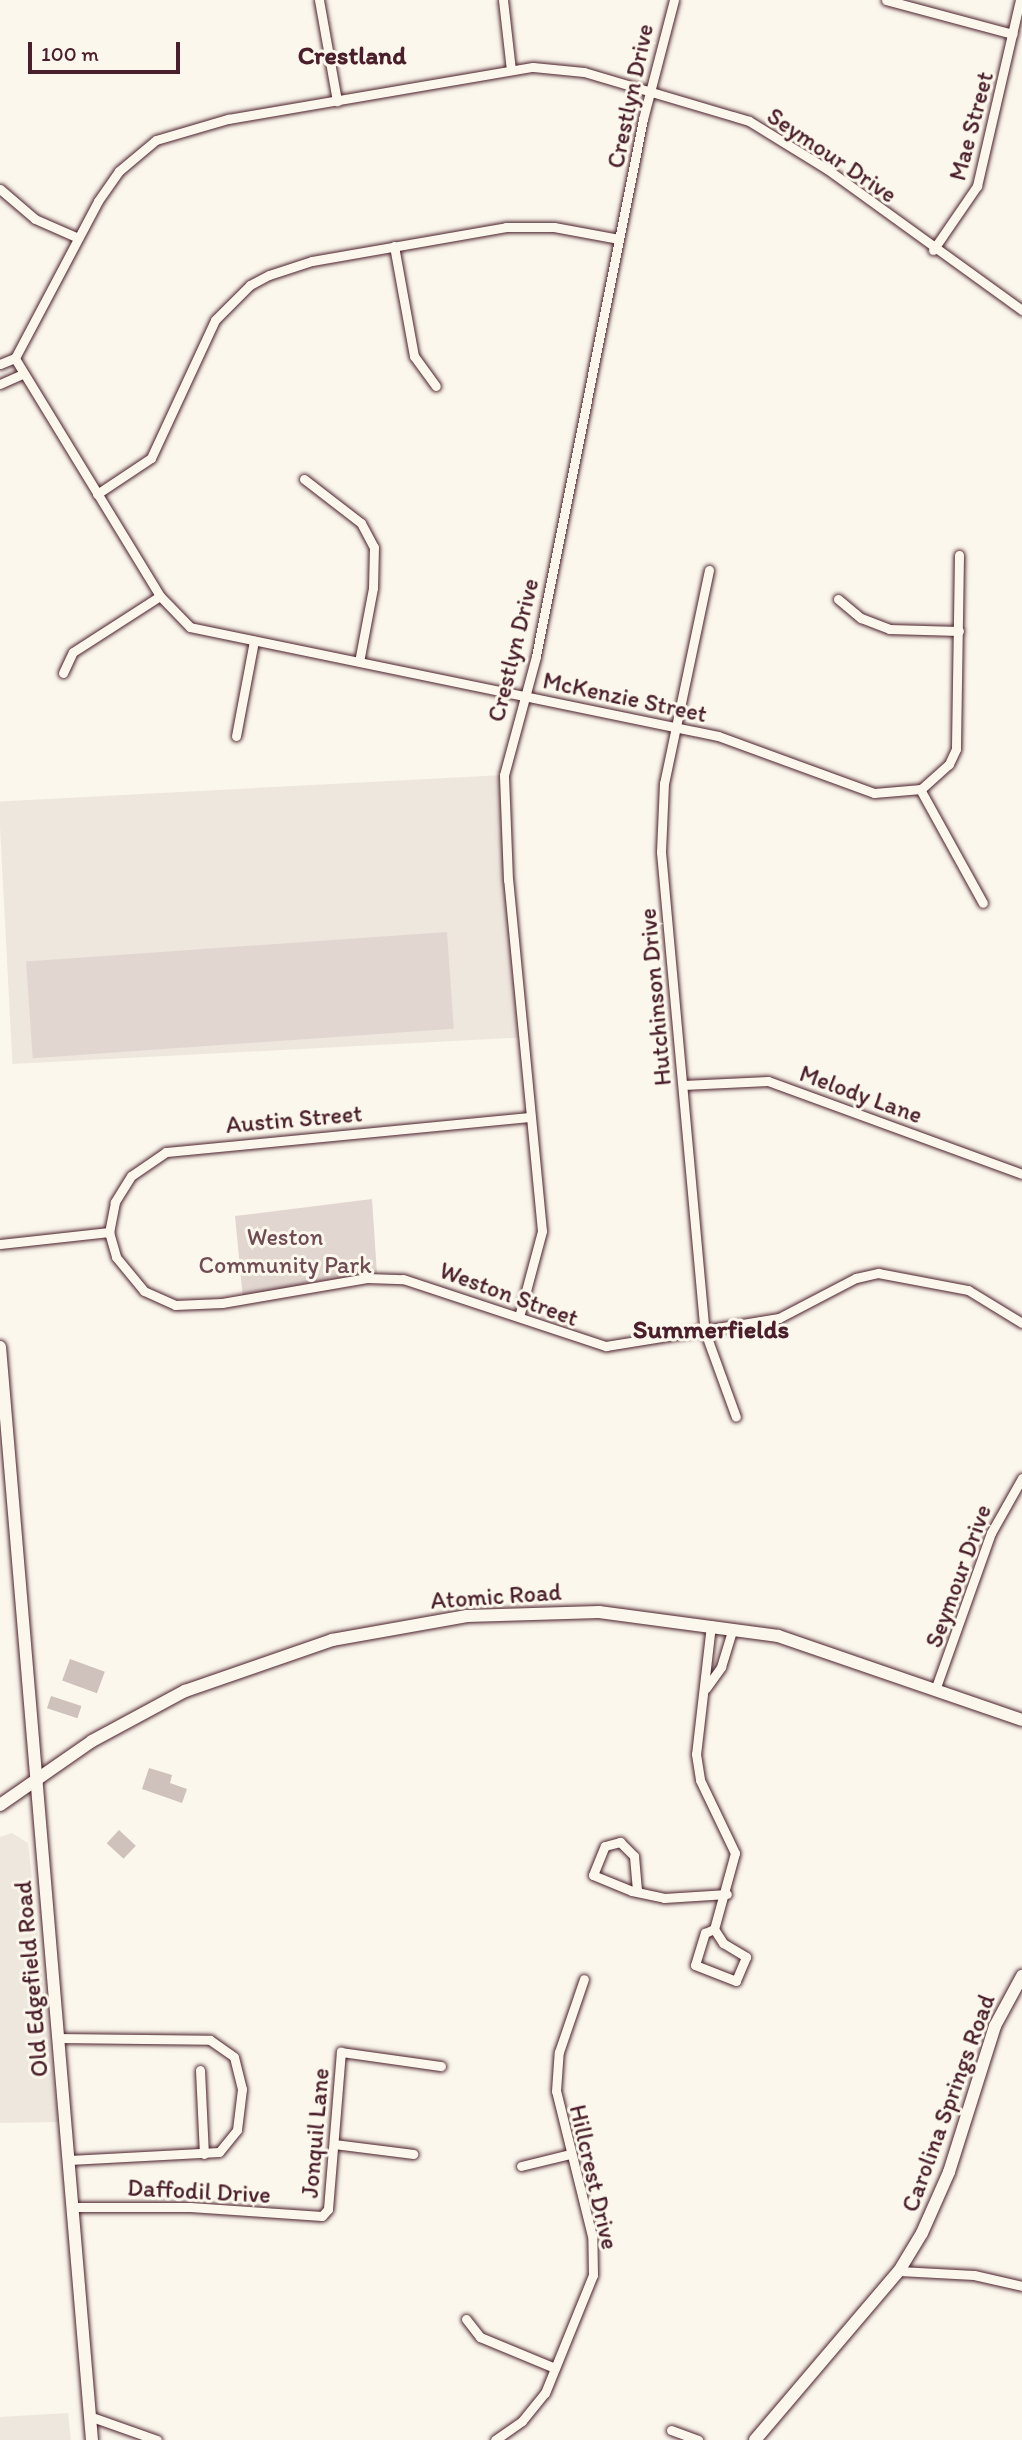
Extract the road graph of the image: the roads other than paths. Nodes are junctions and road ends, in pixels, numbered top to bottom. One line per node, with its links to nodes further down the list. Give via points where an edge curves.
1 (319, 0): 9 (street)
2 (503, 0): 7 (street)
3 (674, 0): 8 (street, Crestlyn Drive)
4 (886, 0): 6 (street)
5 (1020, 0): 6 (street, Mae Street)
6 (1013, 34): 14 (street, Mae Street, via 976,186)
7 (511, 69): 8 (street, Seymour Drive, via 584,72); 9 (street, Seymour Drive)
8 (651, 90): 12 (street, Crestlyn Drive); 14 (street, Seymour Drive, via 765,130 827,169)
9 (337, 101): 11 (street, Seymour Drive, via 228,119 156,140 107,186)
10 (0, 189): 11 (street, via 35,219)
11 (78, 238): 16 (street, Seymour Drive)
12 (620, 239): 13 (street, via 524,226); 31 (street, Crestlyn Drive)
13 (394, 246): 20 (street, via 414,356); 22 (street, via 283,268 250,285 209,330 157,449 144,465)
14 (933, 250): 15 (street, Seymour Drive)
15 (1022, 310)
16 (15, 358): 17 (street); 18 (street)
17 (0, 364)
18 (22, 374): 19 (street); 22 (street, McKenzie Street)
19 (0, 384)
20 (436, 386)
21 (304, 479): 29 (street, via 361,523 374,547 373,588)
22 (97, 495): 25 (street, McKenzie Street)
23 (959, 555): 27 (street)
24 (709, 570): 32 (street, Hutchinson Drive)
25 (160, 596): 28 (street, McKenzie Street, via 190,627); 30 (street, via 73,652)
26 (838, 599): 27 (street, via 861,618 889,629)
27 (959, 631): 34 (street, via 956,749 944,770)
28 (254, 641): 29 (street, McKenzie Street); 33 (street)
29 (359, 662): 31 (street, McKenzie Street)
30 (63, 673)
31 (526, 695): 32 (street, McKenzie Street); 37 (street, Crestlyn Drive, via 504,775)
32 (677, 726): 34 (street, McKenzie Street, via 752,745 874,793); 36 (street, Hutchinson Drive, via 664,783 661,852)
33 (236, 736)
34 (920, 789): 35 (street)
35 (982, 904)
36 (682, 1085): 38 (street, Melody Lane, via 768,1080); 43 (street, Hutchinson Drive)
37 (530, 1117): 39 (street, Austin Street, via 166,1152 126,1182); 41 (street, Crestlyn Drive, via 542,1231)
38 (1022, 1174)
39 (109, 1232): 40 (street); 41 (street, Weston Street, via 128,1276 144,1292 175,1306 385,1278 445,1289)
40 (0, 1244)
41 (519, 1317): 43 (street, Weston Street, via 606,1346)
42 (1022, 1323): 43 (street, Weston Street, via 968,1290 890,1272 856,1278 779,1318)
43 (705, 1332): 45 (street, Hutchinson Drive)
44 (0, 1347): 52 (street, Old Edgefield Road)
45 (736, 1417)
46 (1022, 1478): 49 (street, Seymour Drive, via 991,1532)
47 (711, 1625): 48 (street, Atomic Road); 50 (street); 52 (street, Atomic Road, via 538,1611 359,1633 185,1691)
48 (733, 1630): 49 (street, Atomic Road, via 778,1636); 50 (street)
49 (935, 1690): 51 (street, Atomic Road)
50 (705, 1693): 55 (street, via 696,1754 703,1787 733,1842 735,1864)
51 (1022, 1720)
52 (36, 1776): 53 (street, Atomic Road); 59 (street, Old Edgefield Road)
53 (0, 1805)
54 (632, 1891): 54 (street, via 593,1875 595,1859 610,1843 624,1843 632,1851 637,1876); 55 (street, via 664,1898)
55 (726, 1894): 56 (street)
56 (714, 1929): 56 (street, via 705,1933 695,1965 736,1981 746,1957 723,1944)
57 (1022, 1976): 70 (street, Carolina Springs Road, via 995,2026 941,2193)
58 (584, 1979): 65 (street, Hillcrest Drive, via 555,2078)
59 (57, 2038): 63 (street, via 183,2038 224,2046 240,2070 240,2116 230,2144); 66 (street, Old Edgefield Road)
60 (441, 2066): 62 (street, Jonquil Lane, via 341,2052)
61 (201, 2070): 63 (street)
62 (334, 2144): 64 (street); 69 (street, Jonquil Lane, via 328,2209)
63 (204, 2154): 66 (street)
64 (413, 2154)
65 (570, 2154): 67 (street); 73 (street, Hillcrest Drive, via 594,2262)
66 (69, 2160): 68 (street, Old Edgefield Road)
67 (521, 2166)
68 (73, 2207): 69 (street, Daffodil Drive, via 190,2207); 74 (street, Old Edgefield Road)
69 (323, 2216)
70 (899, 2271): 71 (street, via 974,2274); 80 (street, Carolina Springs Road)
71 (1022, 2286)
72 (466, 2319): 73 (street, via 480,2337)
73 (555, 2368): 78 (street, Hillcrest Drive, via 532,2410)
74 (89, 2416): 76 (street, Old Edgefield Road); 77 (street)
75 (671, 2430): 79 (street)
76 (92, 2440)
77 (157, 2440)
78 (495, 2440)
79 (698, 2440)
80 (755, 2440)

